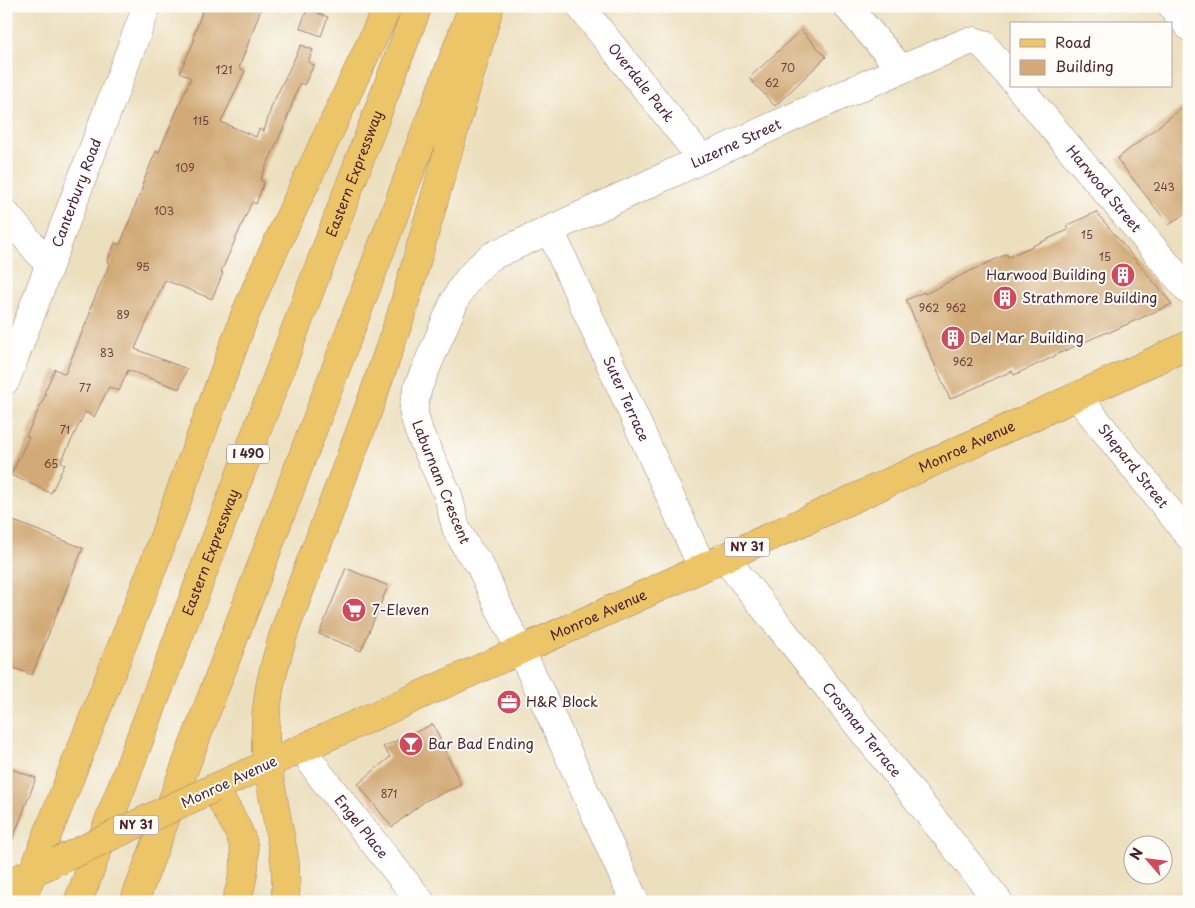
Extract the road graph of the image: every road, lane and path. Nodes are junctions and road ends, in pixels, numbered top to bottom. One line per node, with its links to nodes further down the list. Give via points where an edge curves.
1 (147, 6): 17 (street, Canterbury Road)
2 (388, 6): 28 (main road, via 244,315)
3 (418, 6): 31 (main road, Eastern Expressway / I 490)
4 (473, 6): 32 (main road)
5 (490, 6): 26 (main road, via 399,322 275,661 265,724)
6 (580, 6): 13 (street, Overdale Park)
7 (847, 6): 10 (street)
8 (1172, 6): 9 (street)
9 (1189, 27)
10 (901, 69): 11 (street, Luzerne Street, via 974,40 983,44); 13 (street, Luzerne Street)
11 (1010, 77)
12 (1020, 88): 18 (street, Harwood Street)
13 (702, 159): 15 (street, Luzerne Street)
14 (6, 214): 17 (street)
15 (550, 230): 16 (street, Luzerne Street); 23 (street, Suter Terrace)
16 (492, 256): 24 (street, Laburnam Crescent, via 473,272 460,289 420,382 414,414 448,495 456,528 479,563)
17 (49, 265): 20 (street, Canterbury Road)
18 (1189, 290)
19 (1189, 345): 21 (main road, Monroe Avenue / NY 31)
20 (6, 380)
21 (1077, 396): 22 (street, Shepard Street); 23 (main road, Monroe Avenue / NY 31)
22 (1189, 536)
23 (713, 562): 24 (main road, Monroe Avenue / NY 31); 37 (street, Crosman Terrace)
24 (520, 650): 25 (main road, Monroe Avenue / NY 31); 36 (street, Laburnam Crescent)
25 (305, 747): 26 (main road, Monroe Avenue / NY 31); 35 (street, Engel Place, via 321,776)
26 (267, 764): 27 (main road, Monroe Avenue / NY 31); 34 (main road, via 285,862)
27 (214, 788): 28 (main road, Monroe Avenue / NY 31, bridge); 33 (main road, via 244,846 244,867)
28 (46, 867): 29 (main road, Monroe Avenue / NY 31); 30 (main road)
29 (6, 884)
30 (21, 902)
31 (78, 902)
32 (134, 902)
33 (236, 902)
34 (285, 902)
35 (421, 902)
36 (635, 902)
37 (999, 902)

